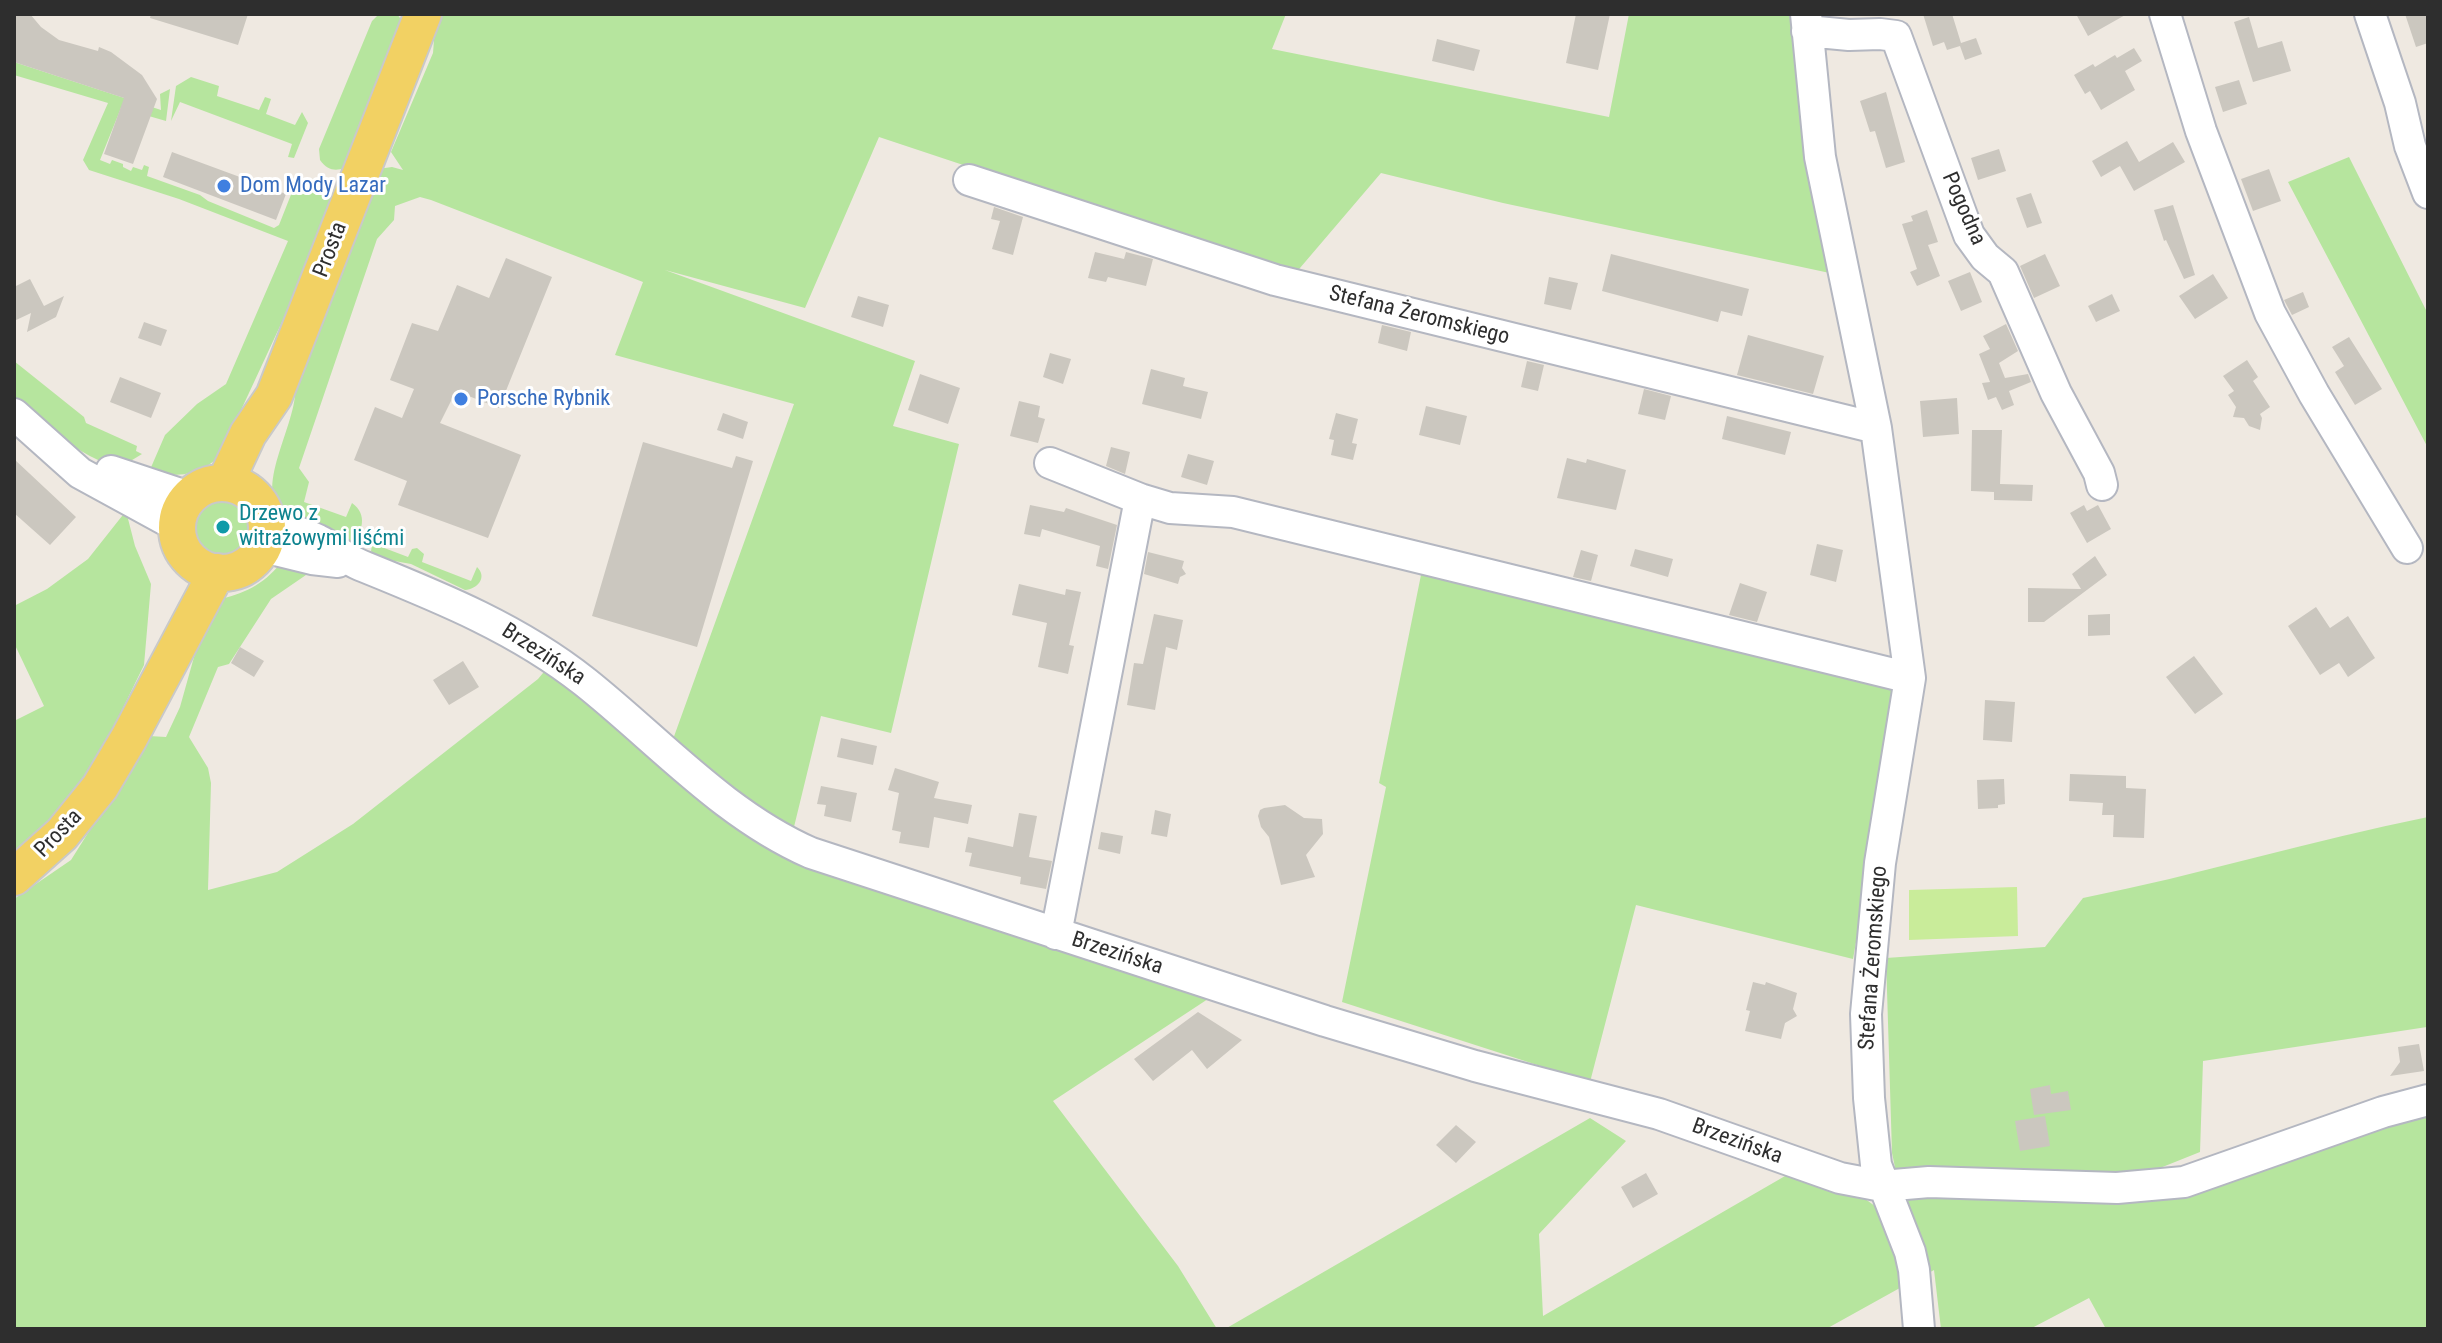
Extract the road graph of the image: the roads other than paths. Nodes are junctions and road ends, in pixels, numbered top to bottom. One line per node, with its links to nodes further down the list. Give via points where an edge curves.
1 (423, 14): 14 (main road, Prosta, via 257,438)
2 (1840, 14): 5 (street)
3 (2165, 14): 15 (street, via 2201,131 2270,313)
4 (2370, 14): 7 (street)
5 (1806, 22): 9 (street, Stefana Żeromskiego, via 1820,157); 11 (street, Pogodna, via 1896,36 1969,235 2003,272)
6 (969, 180): 9 (street, Stefana Żeromskiego, via 1275,280)
7 (2428, 193)
8 (14, 414): 13 (street, via 47,444 156,488)
9 (1876, 428): 17 (street, Stefana Żeromskiego)
10 (1050, 463): 12 (street)
11 (2102, 485)
12 (1140, 499): 17 (street, via 1170,508 1233,512); 19 (street, Brzezińska)
13 (183, 512): 14 (main road, via 205,486); 16 (main road, via 180,544)
14 (251, 512): 16 (main road, via 248,564 233,571); 19 (street, Brzezińska, via 312,559 355,564 437,595 512,632 583,680 733,807 790,844)
15 (2407, 548)
16 (204, 566): 18 (main road, Prosta, via 118,758 87,805)
17 (1910, 678): 21 (street, Stefana Żeromskiego, via 1880,863 1866,1014 1869,1098)
18 (14, 877)
19 (1056, 934): 21 (street, Brzezińska, via 1475,1066 1659,1114 1840,1178)
20 (2428, 1100): 21 (street, Brzezińska, via 2184,1182 2117,1188 1929,1182)
21 (1882, 1186): 22 (street, Stefana Żeromskiego, via 1910,1252)
22 (1919, 1329)

